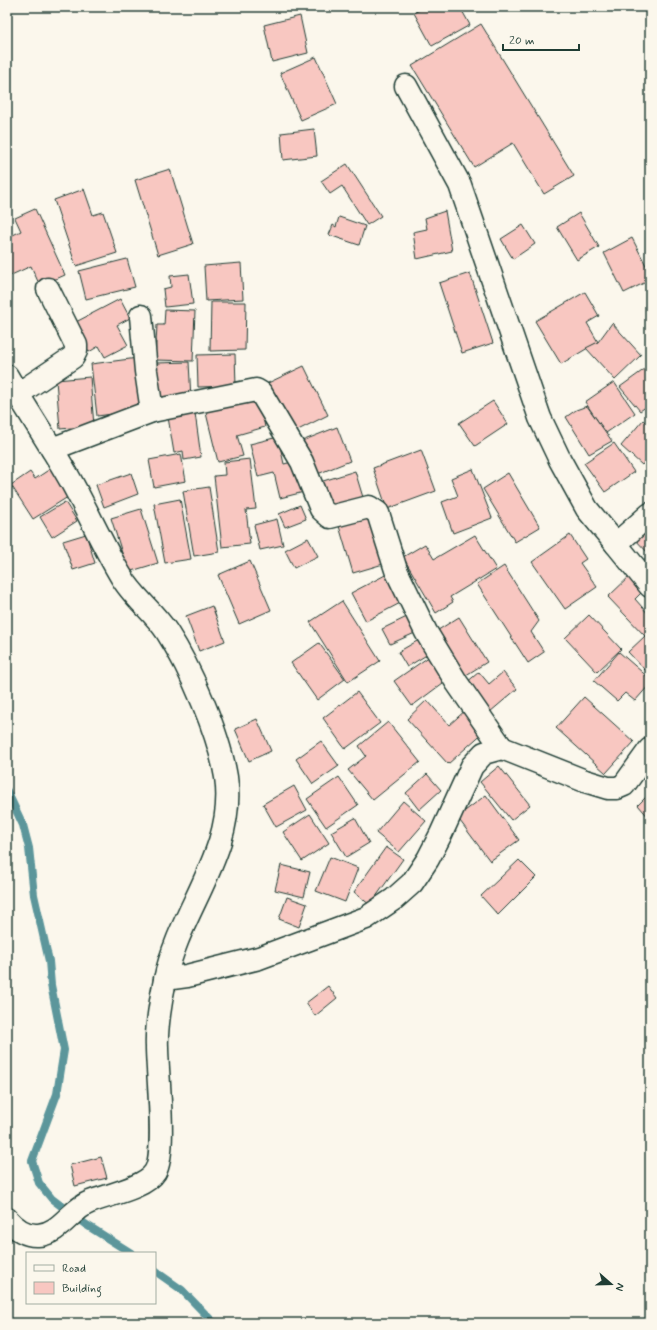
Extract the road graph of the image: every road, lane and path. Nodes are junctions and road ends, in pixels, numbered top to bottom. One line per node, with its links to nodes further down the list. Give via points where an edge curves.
1 (406, 86): 8 (street, via 460,185 540,418 587,509)
2 (48, 289): 4 (street, via 76,345 76,351 73,357)
3 (141, 316): 5 (street)
4 (12, 385): 6 (street)
5 (152, 411): 6 (street); 10 (street, via 249,390 261,393 302,462 325,515 330,517 369,507 378,513 396,570 426,632 457,683)
6 (52, 449): 12 (street, via 122,579 166,631 189,671 219,746 226,779 227,814 216,856 178,937)
7 (650, 514): 8 (street)
8 (616, 544): 9 (street)
9 (650, 586)
10 (502, 748): 11 (street, via 608,788 624,785); 12 (street, via 484,753 472,766 428,858 412,882 394,899 366,918 258,958)
11 (650, 749)
12 (165, 979): 13 (street, via 156,1045 160,1128 159,1162 154,1173 147,1180 87,1202 56,1229 40,1236 25,1234 12,1226)
13 (7, 1219)

